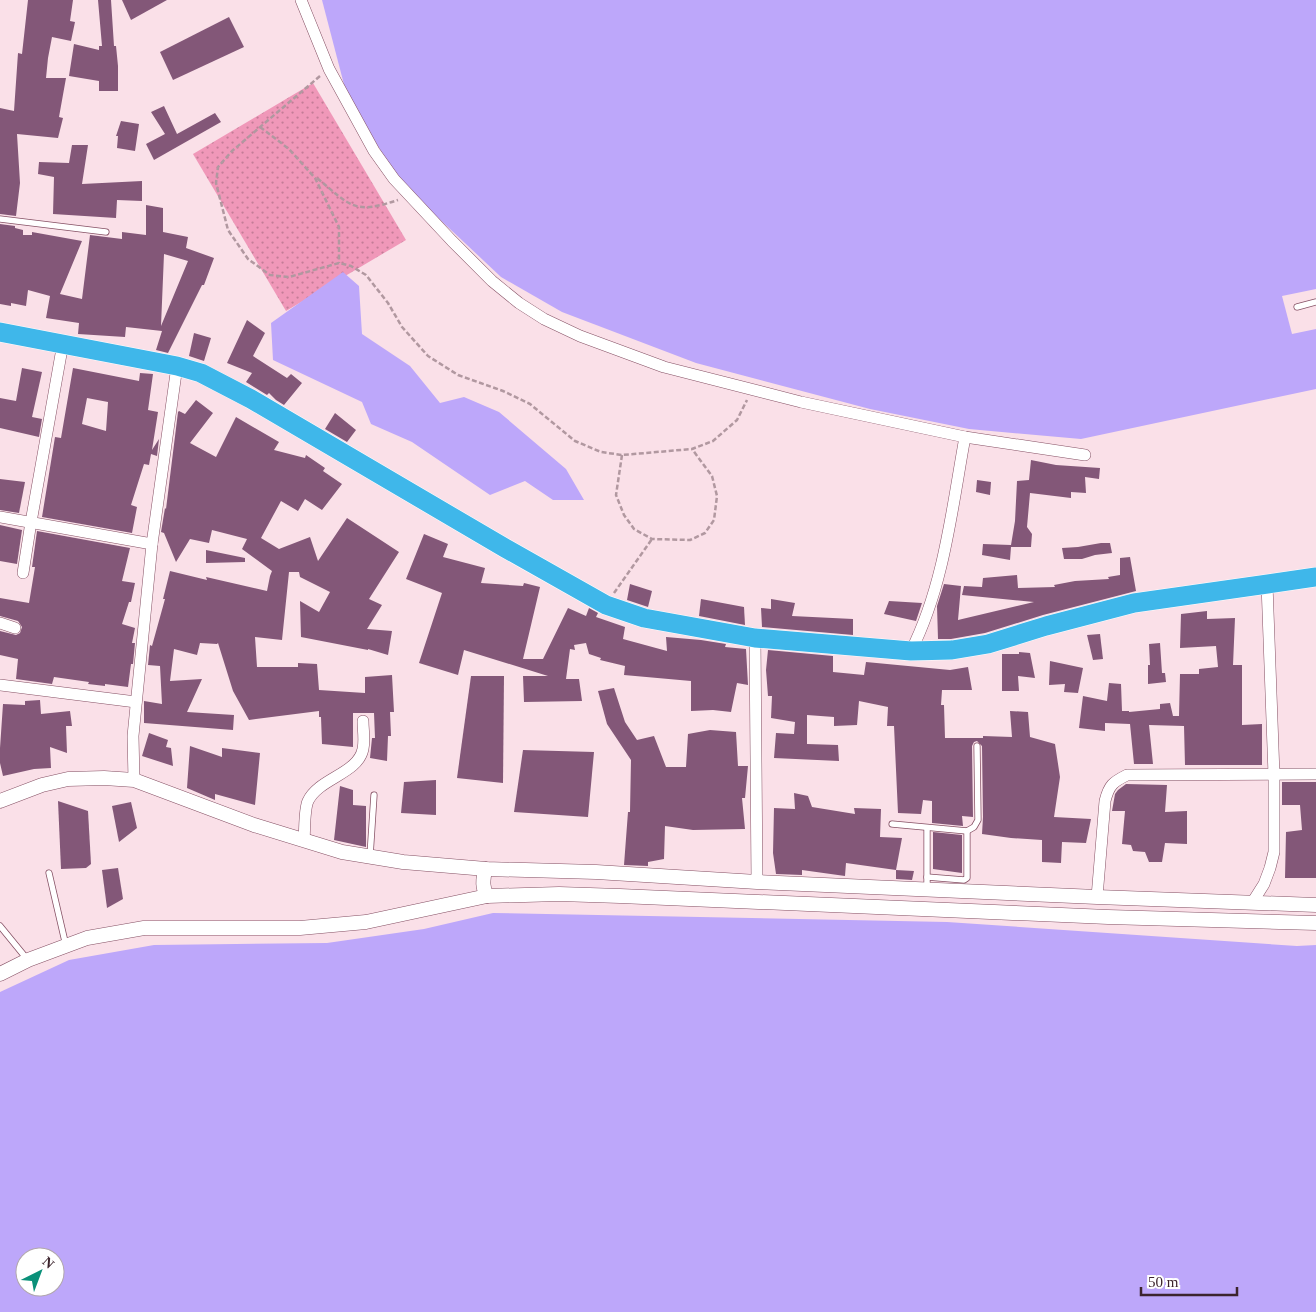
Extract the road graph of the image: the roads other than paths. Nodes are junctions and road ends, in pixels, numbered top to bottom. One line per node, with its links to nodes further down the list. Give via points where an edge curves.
1 (301, 0): 9 (street, via 328,68 374,151 394,179 492,281 544,320 664,367 801,402)
2 (0, 219): 3 (lane)
3 (106, 232)
4 (1316, 302): 5 (lane)
5 (1297, 307)
6 (0, 332): 7 (highway)
7 (63, 343): 8 (highway); 12 (street)
8 (177, 366): 13 (street); 19 (highway, via 201,373 252,399 606,605 644,618)
9 (966, 437): 10 (street); 20 (street, via 938,582)
10 (1085, 456)
11 (0, 517): 12 (street)
12 (30, 522): 13 (street); 14 (street)
13 (152, 544): 22 (street)
14 (24, 573)
15 (1316, 577): 16 (highway)
16 (1267, 584): 20 (highway, via 1134,603 988,644 952,650); 26 (street)
17 (0, 623): 18 (street)
18 (15, 628)
19 (755, 638): 20 (highway); 37 (street)
20 (911, 651)
21 (0, 685): 22 (street)
22 (136, 702): 27 (street)
23 (363, 721): 33 (street, via 363,749 358,760 316,791 308,802)
24 (978, 746): 32 (lane, via 978,820)
25 (1316, 774): 26 (street)
26 (1274, 775): 41 (street, via 1128,775 1114,781 1105,801); 42 (street, via 1274,852 1264,884)
27 (134, 780): 29 (street, via 68,779); 33 (street)
28 (374, 795): 34 (lane)
29 (0, 801)
30 (892, 824): 31 (lane)
31 (927, 828): 32 (lane); 38 (lane)
32 (967, 831): 39 (lane, via 968,874)
33 (304, 840): 34 (street, via 342,852)
34 (370, 856): 35 (street)
35 (486, 869): 37 (street); 40 (street, via 483,882)
36 (49, 872): 47 (lane)
37 (757, 882): 38 (street)
38 (924, 885): 39 (street); 44 (street)
39 (960, 885): 41 (street)
40 (487, 896): 44 (street, via 559,894); 47 (street, via 366,922 300,928 144,928 86,938)
41 (1097, 897): 42 (street)
42 (1252, 903): 43 (street)
43 (1316, 905)
44 (920, 908): 45 (street)
45 (1316, 923)
46 (0, 926): 48 (lane)
47 (66, 946): 48 (street)
48 (28, 960): 49 (street)
49 (0, 974)

